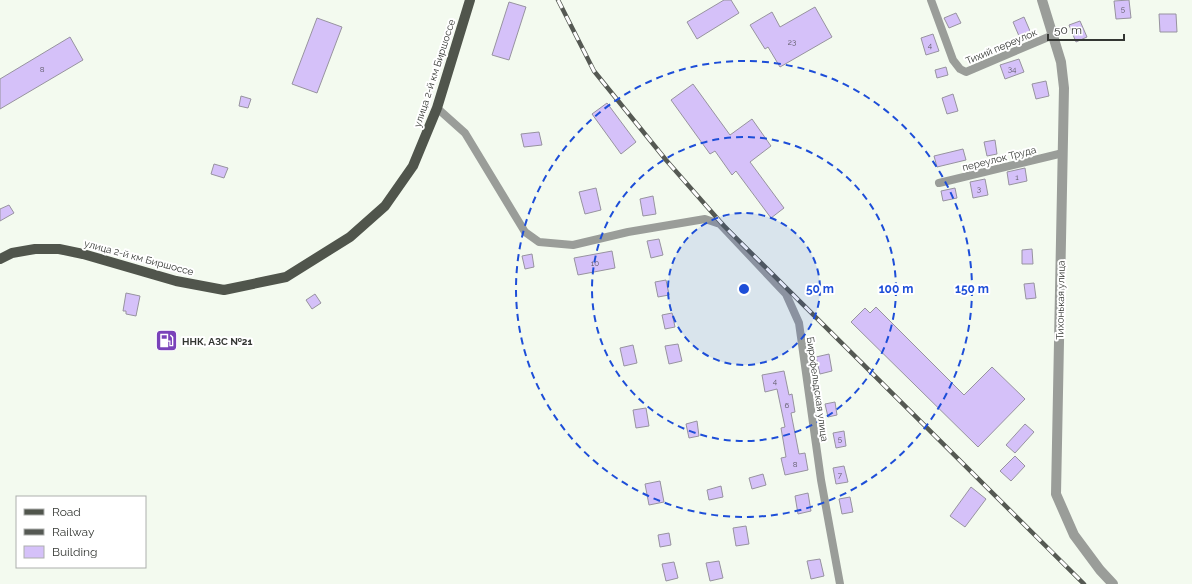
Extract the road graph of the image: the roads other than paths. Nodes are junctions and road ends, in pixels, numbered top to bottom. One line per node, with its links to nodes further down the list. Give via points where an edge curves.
1 (470, 0): 5 (main road, улица 2-й км Биршоссе)
2 (931, 0): 4 (street, Тихий переулок, via 953,60 966,72)
3 (1042, 0): 4 (street, Тихонькая улица)
4 (1053, 35): 6 (street, Тихонькая улица, via 1061,62 1064,88)
5 (437, 108): 8 (main road, улица 2-й км Биршоссе, via 413,166 385,206 350,237 286,277 224,290 176,281 59,249 35,249 12,253); 9 (street, Бирофельдская улица, via 465,133 525,232 539,242 573,245 628,232 706,219 720,224 786,294 799,323 821,480)
6 (1063, 153): 7 (street, переулок Труда); 10 (street, Тихонькая улица, via 1056,494 1074,535)
7 (939, 183)
8 (0, 259)
9 (840, 584)
10 (1113, 584)

